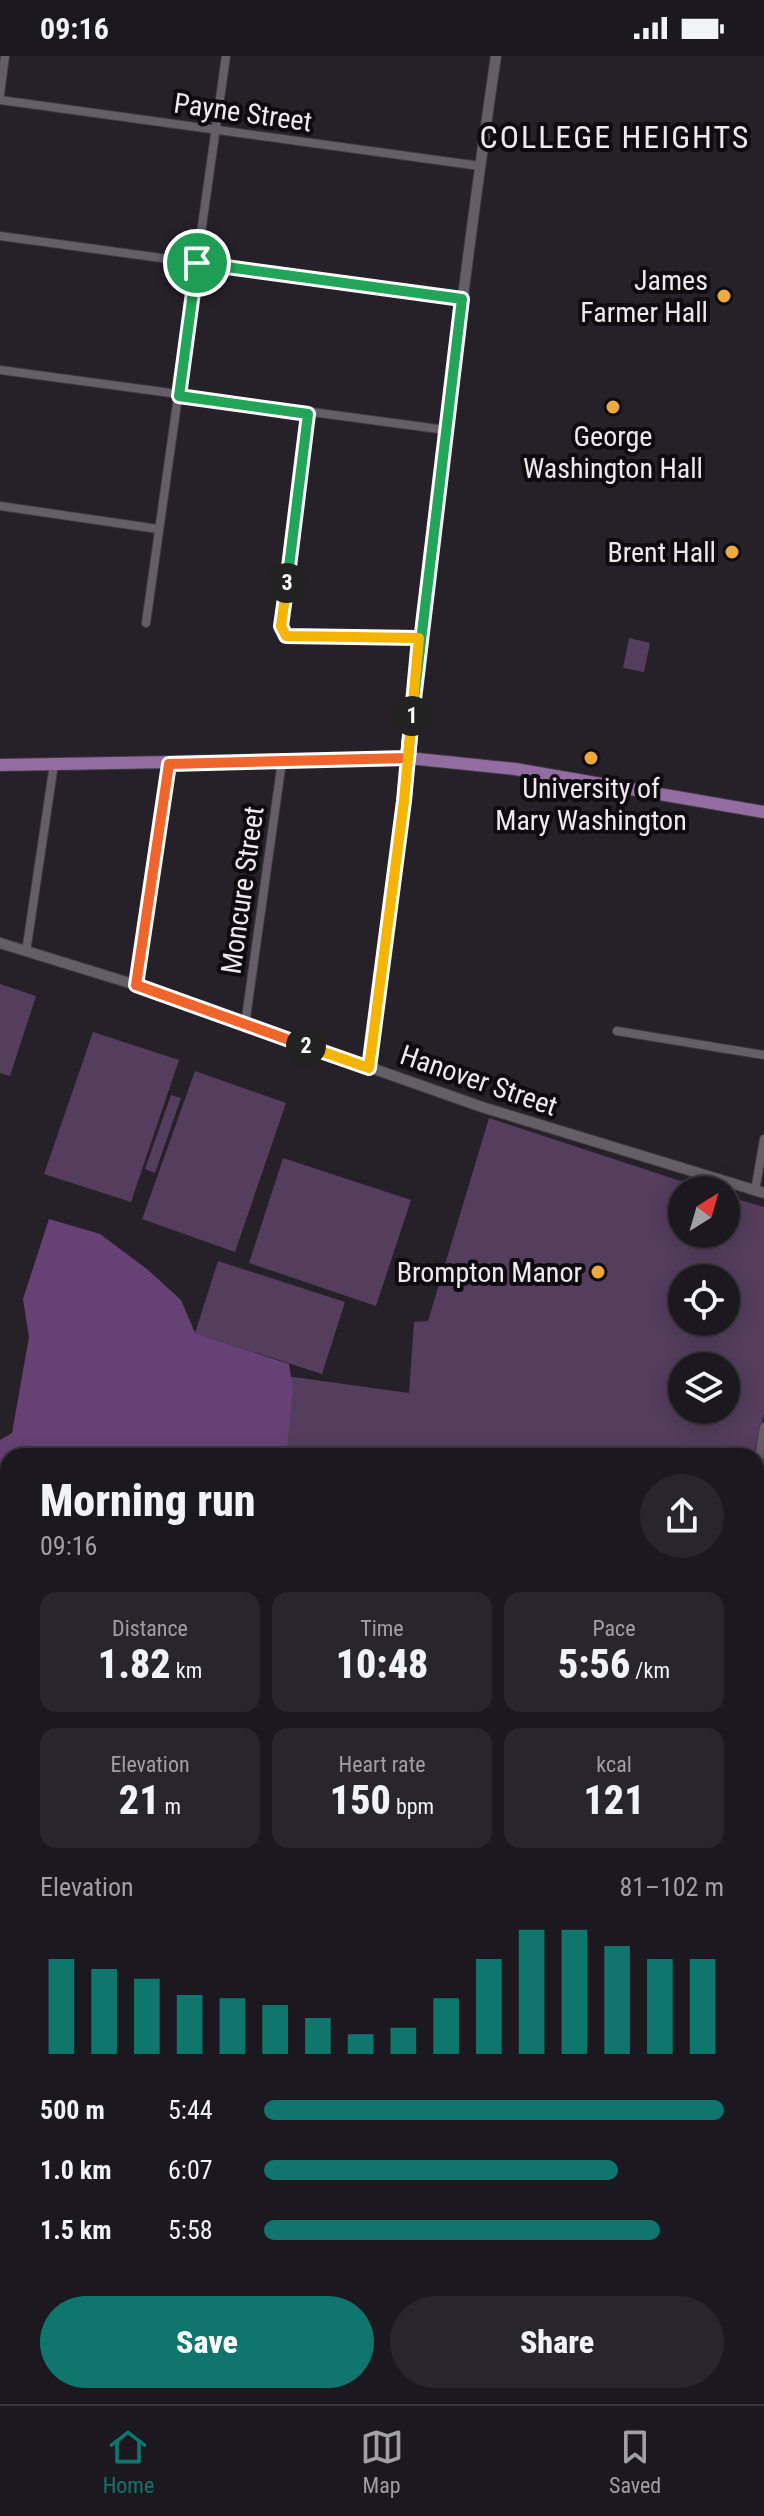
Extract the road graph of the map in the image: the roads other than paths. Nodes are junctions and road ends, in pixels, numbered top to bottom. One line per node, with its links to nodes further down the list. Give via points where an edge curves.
1 (5, 56): 4 (street)
2 (226, 56): 6 (street)
3 (496, 56): 7 (street)
4 (0, 94)
5 (0, 100): 6 (street, Payne Street)
6 (215, 130): 7 (street, Payne Street); 9 (street)
7 (480, 166): 10 (street)
8 (0, 236): 9 (street)
9 (197, 263): 10 (street); 12 (street)
10 (462, 299): 14 (street)
11 (0, 370): 12 (street)
12 (179, 396): 13 (street); 16 (street)
13 (308, 414): 14 (street); 18 (street, via 282,631 291,637)
14 (446, 430): 18 (street)
15 (0, 506): 16 (street)
16 (158, 529): 17 (street)
17 (146, 623)
18 (419, 638): 19 (street)
19 (408, 758): 20 (main road); 24 (main road, via 515,769); 31 (street)
20 (282, 761): 22 (main road); 28 (street, Moncure Street)
21 (54, 764): 22 (main road); 23 (main road); 26 (street)
22 (169, 764): 27 (street)
23 (0, 765)
24 (764, 812)
25 (0, 943): 26 (street, Hanover Street)
26 (26, 952): 27 (street, Hanover Street)
27 (136, 985): 28 (street, Hanover Street)
28 (245, 1025): 31 (street, Hanover Street)
29 (617, 1031): 30 (street)
30 (764, 1055)
31 (369, 1068): 33 (street, Hanover Street)
32 (764, 1139): 33 (street)
33 (759, 1192)
34 (764, 1427): 35 (street)
35 (762, 1448)

